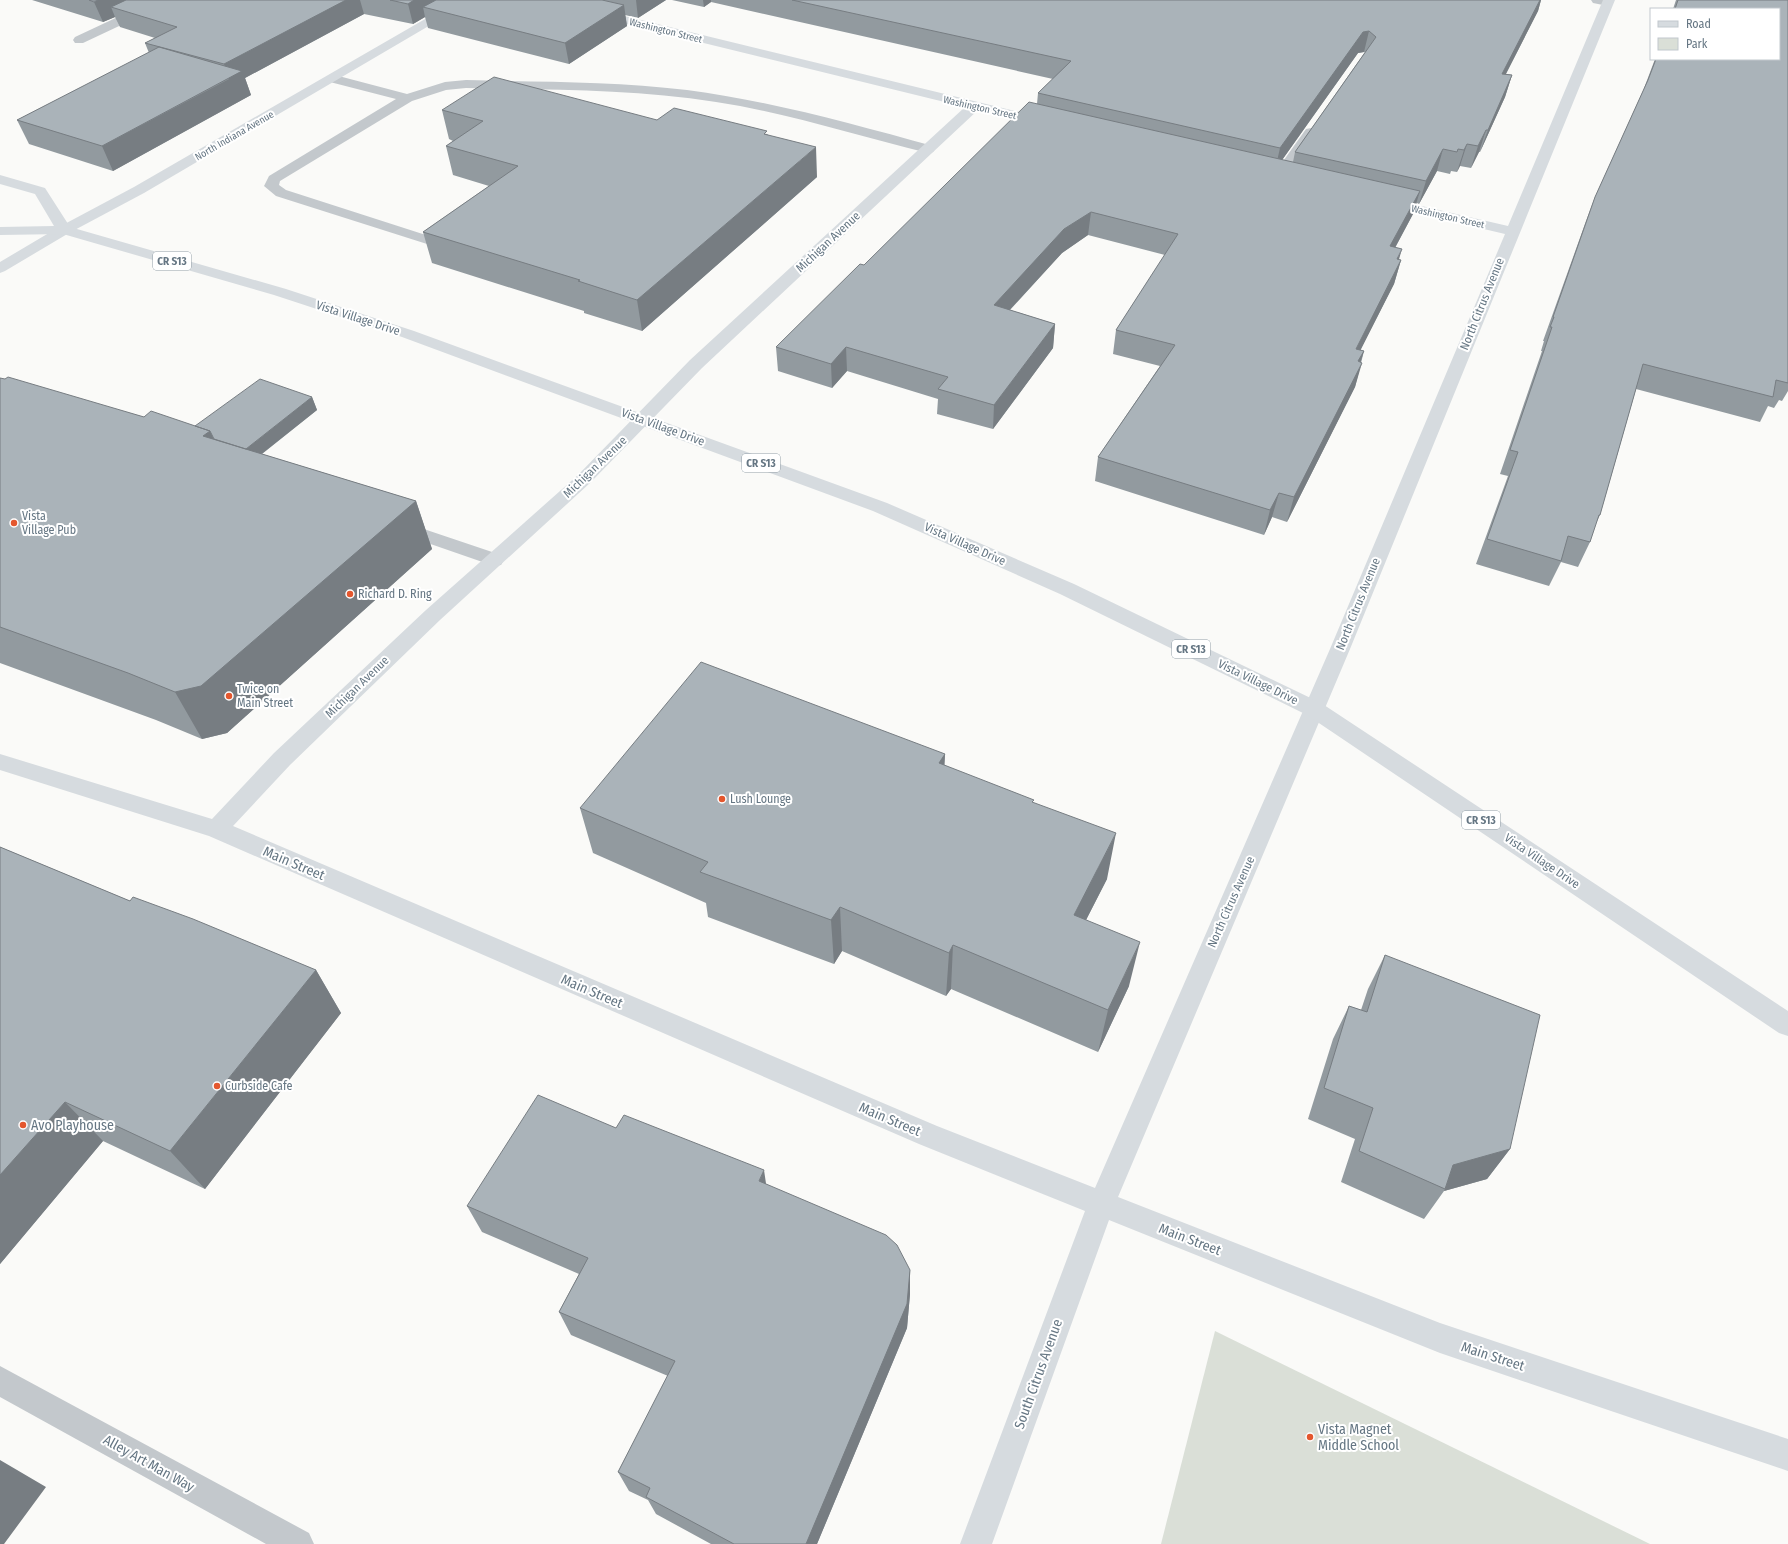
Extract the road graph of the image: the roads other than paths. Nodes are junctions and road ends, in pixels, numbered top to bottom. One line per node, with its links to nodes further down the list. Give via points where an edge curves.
1 (164, 0): 5 (lane)
2 (467, 0): 6 (street, North Indiana Avenue)
3 (544, 0): 8 (street, Washington Street)
4 (1605, 1): 19 (street, North Citrus Avenue)
5 (79, 40)
6 (331, 78): 7 (lane); 17 (street, North Indiana Avenue, via 139,190)
7 (407, 98): 11 (lane, via 445,86 466,84 646,90 687,94 827,121); 20 (lane, via 274,179 271,186 281,193)
8 (974, 106): 10 (street, Washington Street); 11 (street, Michigan Avenue)
9 (1319, 120): 13 (lane)
10 (1058, 126)
11 (928, 149): 22 (street, Michigan Avenue, via 696,364)
12 (1264, 174): 13 (street)
13 (1280, 177): 15 (street)
14 (0, 180): 17 (street, via 40,191)
15 (1295, 181)
16 (1372, 199): 19 (street, Washington Street)
17 (64, 230): 18 (street, Vista Village Drive / CR S13); 21 (street, North Indiana Avenue); 22 (street, Vista Village Drive / CR S13, via 280,292 408,334)
18 (0, 231)
19 (1512, 231): 25 (street, North Citrus Avenue)
20 (427, 240)
21 (0, 268)
22 (643, 419): 24 (street, Michigan Avenue, via 584,479); 25 (street, Vista Village Drive / CR S13, via 880,507 1067,589)
23 (387, 523): 24 (lane)
24 (494, 560): 27 (street, Michigan Avenue, via 432,615 282,759)
25 (1314, 710): 28 (street, Vista Village Drive / CR S13); 29 (street, North Citrus Avenue)
26 (0, 762): 27 (street, Main Street)
27 (216, 829): 29 (street, Main Street, via 920,1132)
28 (1788, 1026)
29 (1101, 1205): 31 (street, Main Street, via 1440,1338); 33 (street, South Citrus Avenue)
30 (0, 1381): 32 (lane, Alley Art Man Way)
31 (1788, 1455)
32 (298, 1544)
33 (976, 1544)

